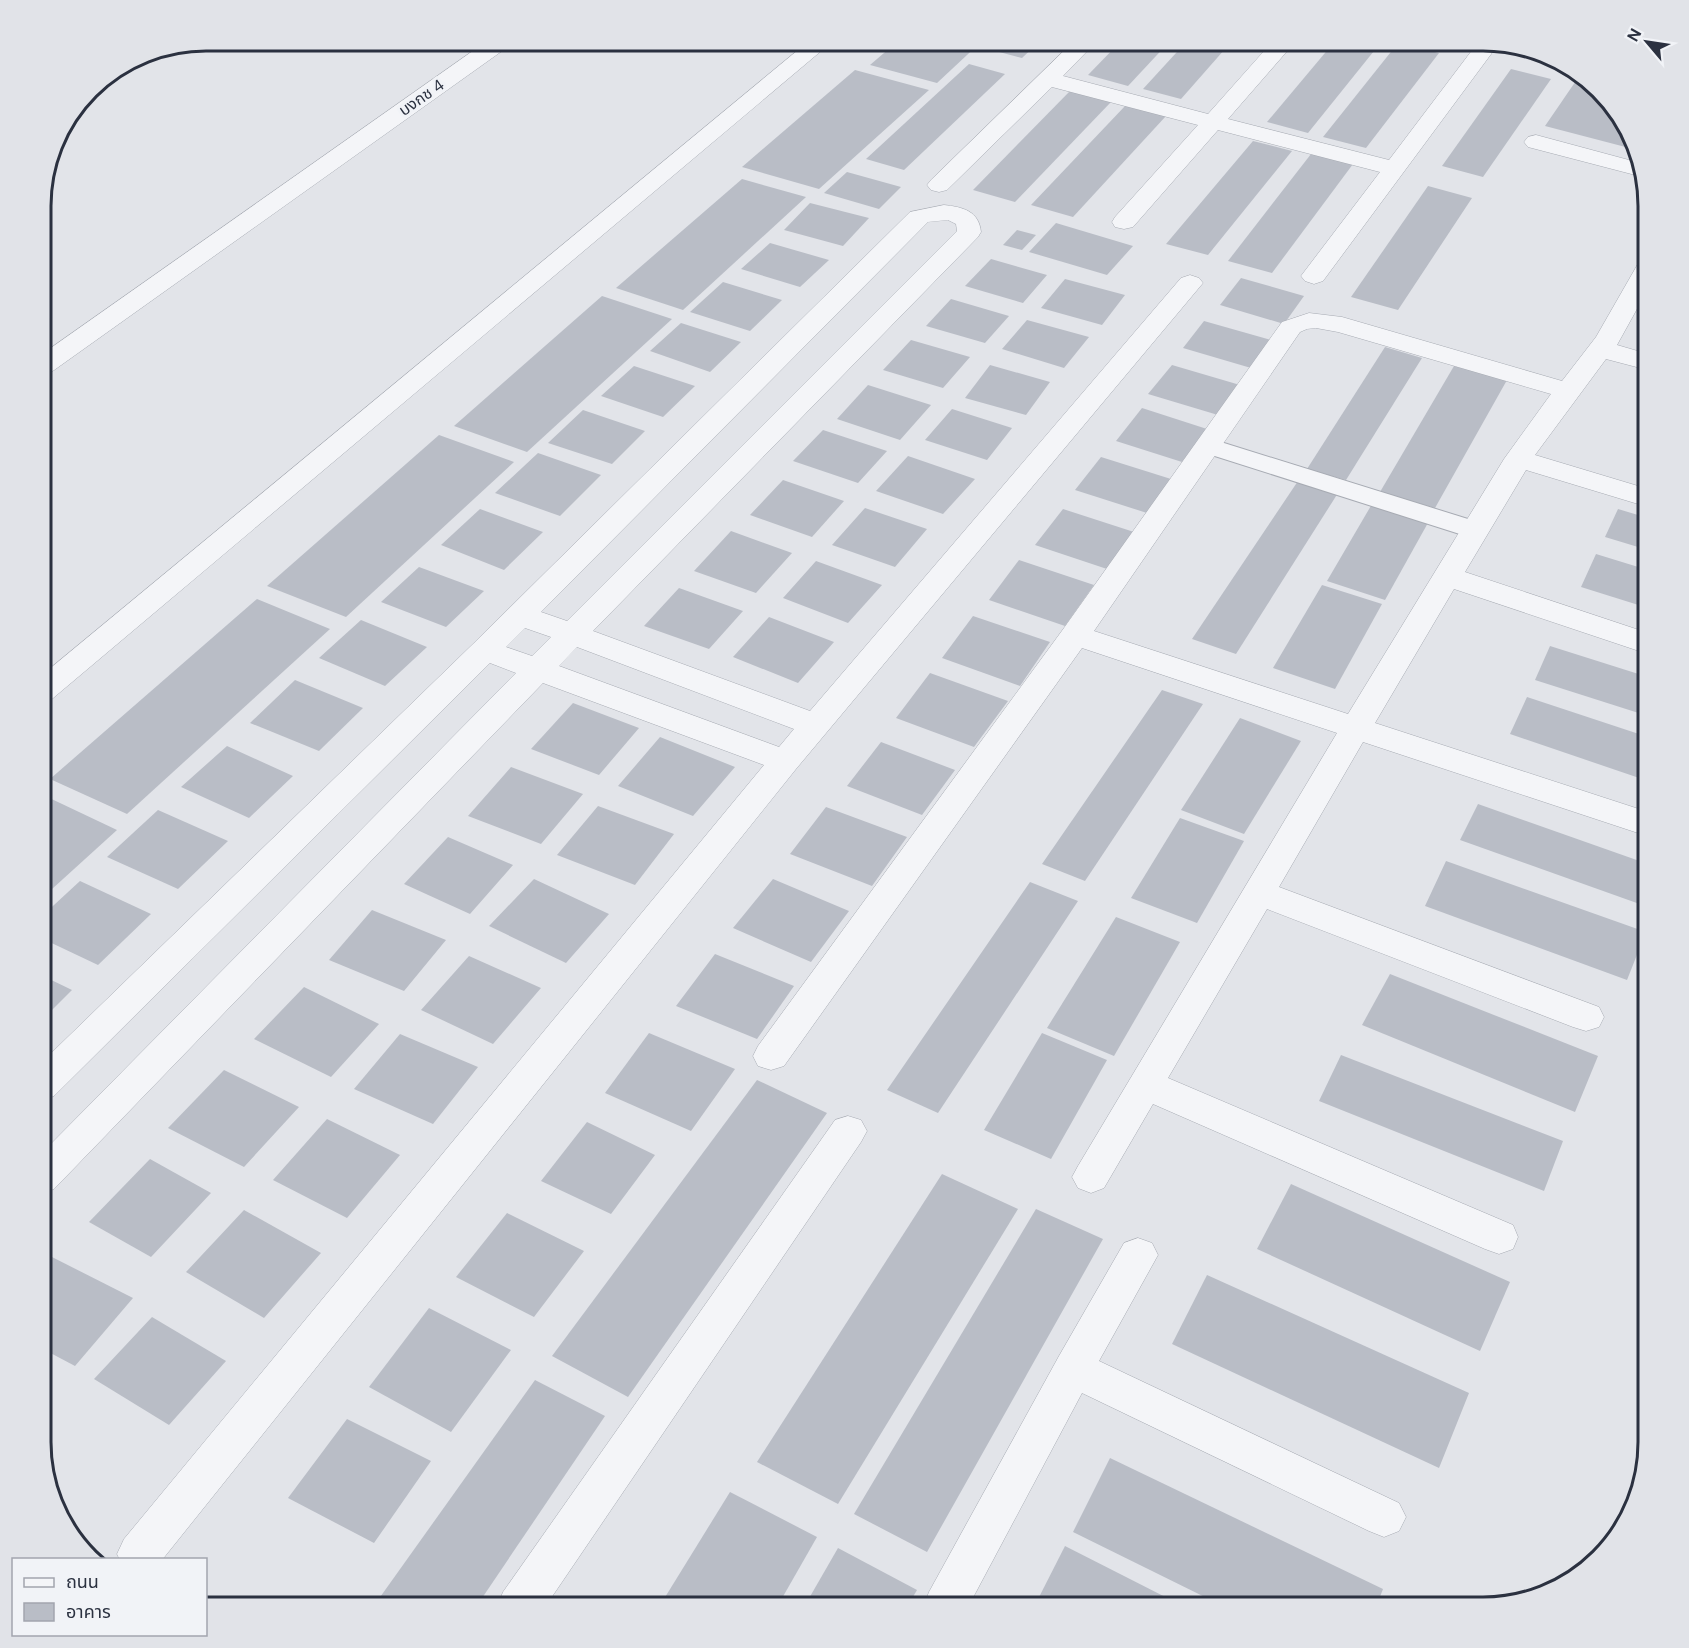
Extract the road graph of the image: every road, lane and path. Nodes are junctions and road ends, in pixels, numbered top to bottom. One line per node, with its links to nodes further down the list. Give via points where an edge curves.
1 (487, 51): 18 (street, บงกช 4)
2 (810, 51): 31 (street)
3 (1076, 51): 6 (street)
4 (1276, 51): 7 (street)
5 (1483, 51): 10 (street)
6 (1047, 79): 7 (street); 11 (street)
7 (1214, 122): 10 (street); 12 (street)
8 (1536, 142): 9 (street)
9 (1633, 168)
10 (1395, 169): 13 (street)
11 (939, 185)
12 (1124, 222)
13 (1314, 276)
14 (1190, 283): 32 (street)
15 (1638, 284): 16 (street)
16 (1601, 349): 17 (street); 19 (street)
17 (1638, 359)
18 (51, 360)
19 (1569, 391): 20 (street, via 1342,325 1314,320 1298,322); 21 (street)
20 (1208, 446): 23 (lane); 27 (street)
21 (1518, 459): 22 (street); 23 (street)
22 (1638, 495)
23 (1475, 530): 24 (street)
24 (1447, 576): 28 (street); 33 (street)
25 (520, 615): 26 (street); 26 (street, via 919,218 938,212 955,213 968,221 969,232); 29 (street)
26 (572, 634): 30 (street); 32 (street)
27 (1075, 635): 33 (street); 38 (street)
28 (1638, 641)
29 (485, 650): 30 (street); 39 (street)
30 (540, 669): 34 (street); 42 (street)
31 (51, 684)
32 (816, 726): 34 (street)
33 (1355, 729): 35 (street); 36 (street)
34 (785, 761): 48 (street)
35 (1638, 821)
36 (1258, 892): 37 (street); 40 (street)
37 (1586, 1017)
38 (771, 1056)
39 (51, 1076)
40 (1145, 1084): 43 (street); 44 (street)
41 (848, 1131): 49 (street)
42 (51, 1168)
43 (1091, 1177)
44 (1499, 1237)
45 (1138, 1256): 46 (street)
46 (1072, 1369): 47 (street); 50 (street)
47 (1384, 1517)
48 (139, 1554)
49 (527, 1597)
50 (951, 1597)

